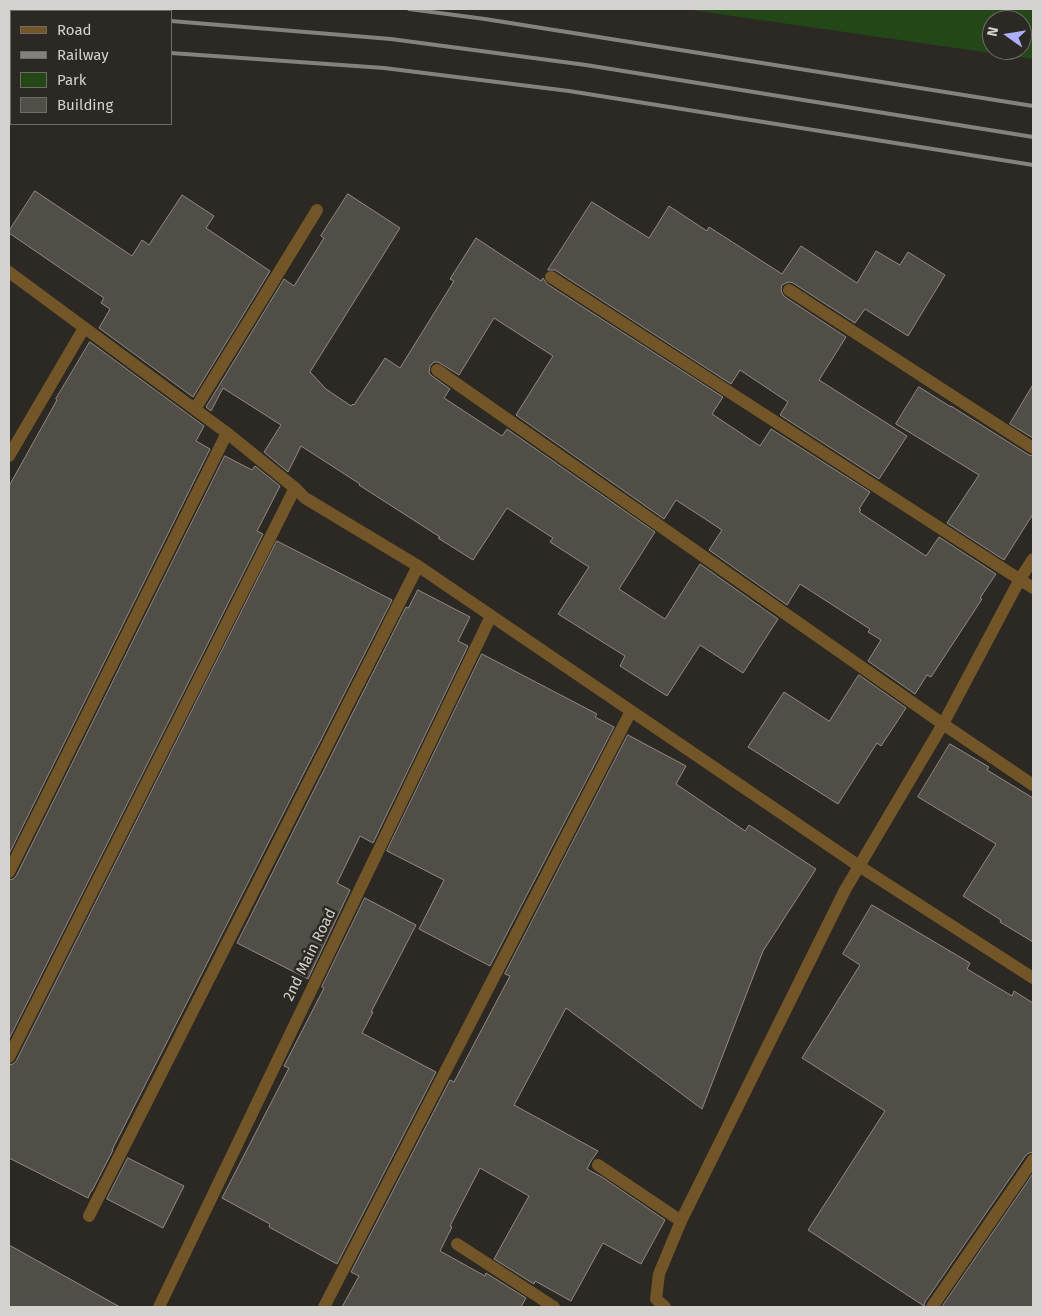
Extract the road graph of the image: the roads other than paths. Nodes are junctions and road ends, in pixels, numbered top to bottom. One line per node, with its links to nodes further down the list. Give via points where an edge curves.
1 (317, 210): 7 (street)
2 (9, 272): 5 (street)
3 (551, 277): 14 (street)
4 (789, 290): 9 (street)
5 (84, 328): 7 (street); 10 (street)
6 (437, 370): 18 (street)
7 (195, 409): 8 (street)
8 (227, 433): 11 (street); 21 (street)
9 (1033, 448)
10 (9, 456)
11 (295, 488): 13 (street, via 306,498); 23 (street)
12 (1033, 558): 14 (street)
13 (418, 566): 16 (street); 26 (street)
14 (1020, 579): 15 (street); 18 (street)
15 (1033, 588)
16 (491, 616): 17 (street); 30 (street, 2nd Main Road)
17 (631, 711): 20 (street); 31 (street)
18 (943, 724): 19 (street); 20 (street)
19 (1033, 785)
20 (860, 866): 22 (street); 27 (street, via 845,890)
21 (9, 872)
22 (1033, 978)
23 (9, 1057)
24 (1033, 1160): 33 (street)
25 (598, 1165): 27 (street)
26 (89, 1216)
27 (680, 1221): 29 (street, via 659,1274)
28 (457, 1244): 32 (street)
29 (657, 1304)
30 (159, 1307)
31 (324, 1307)
32 (554, 1307)
33 (932, 1307)

